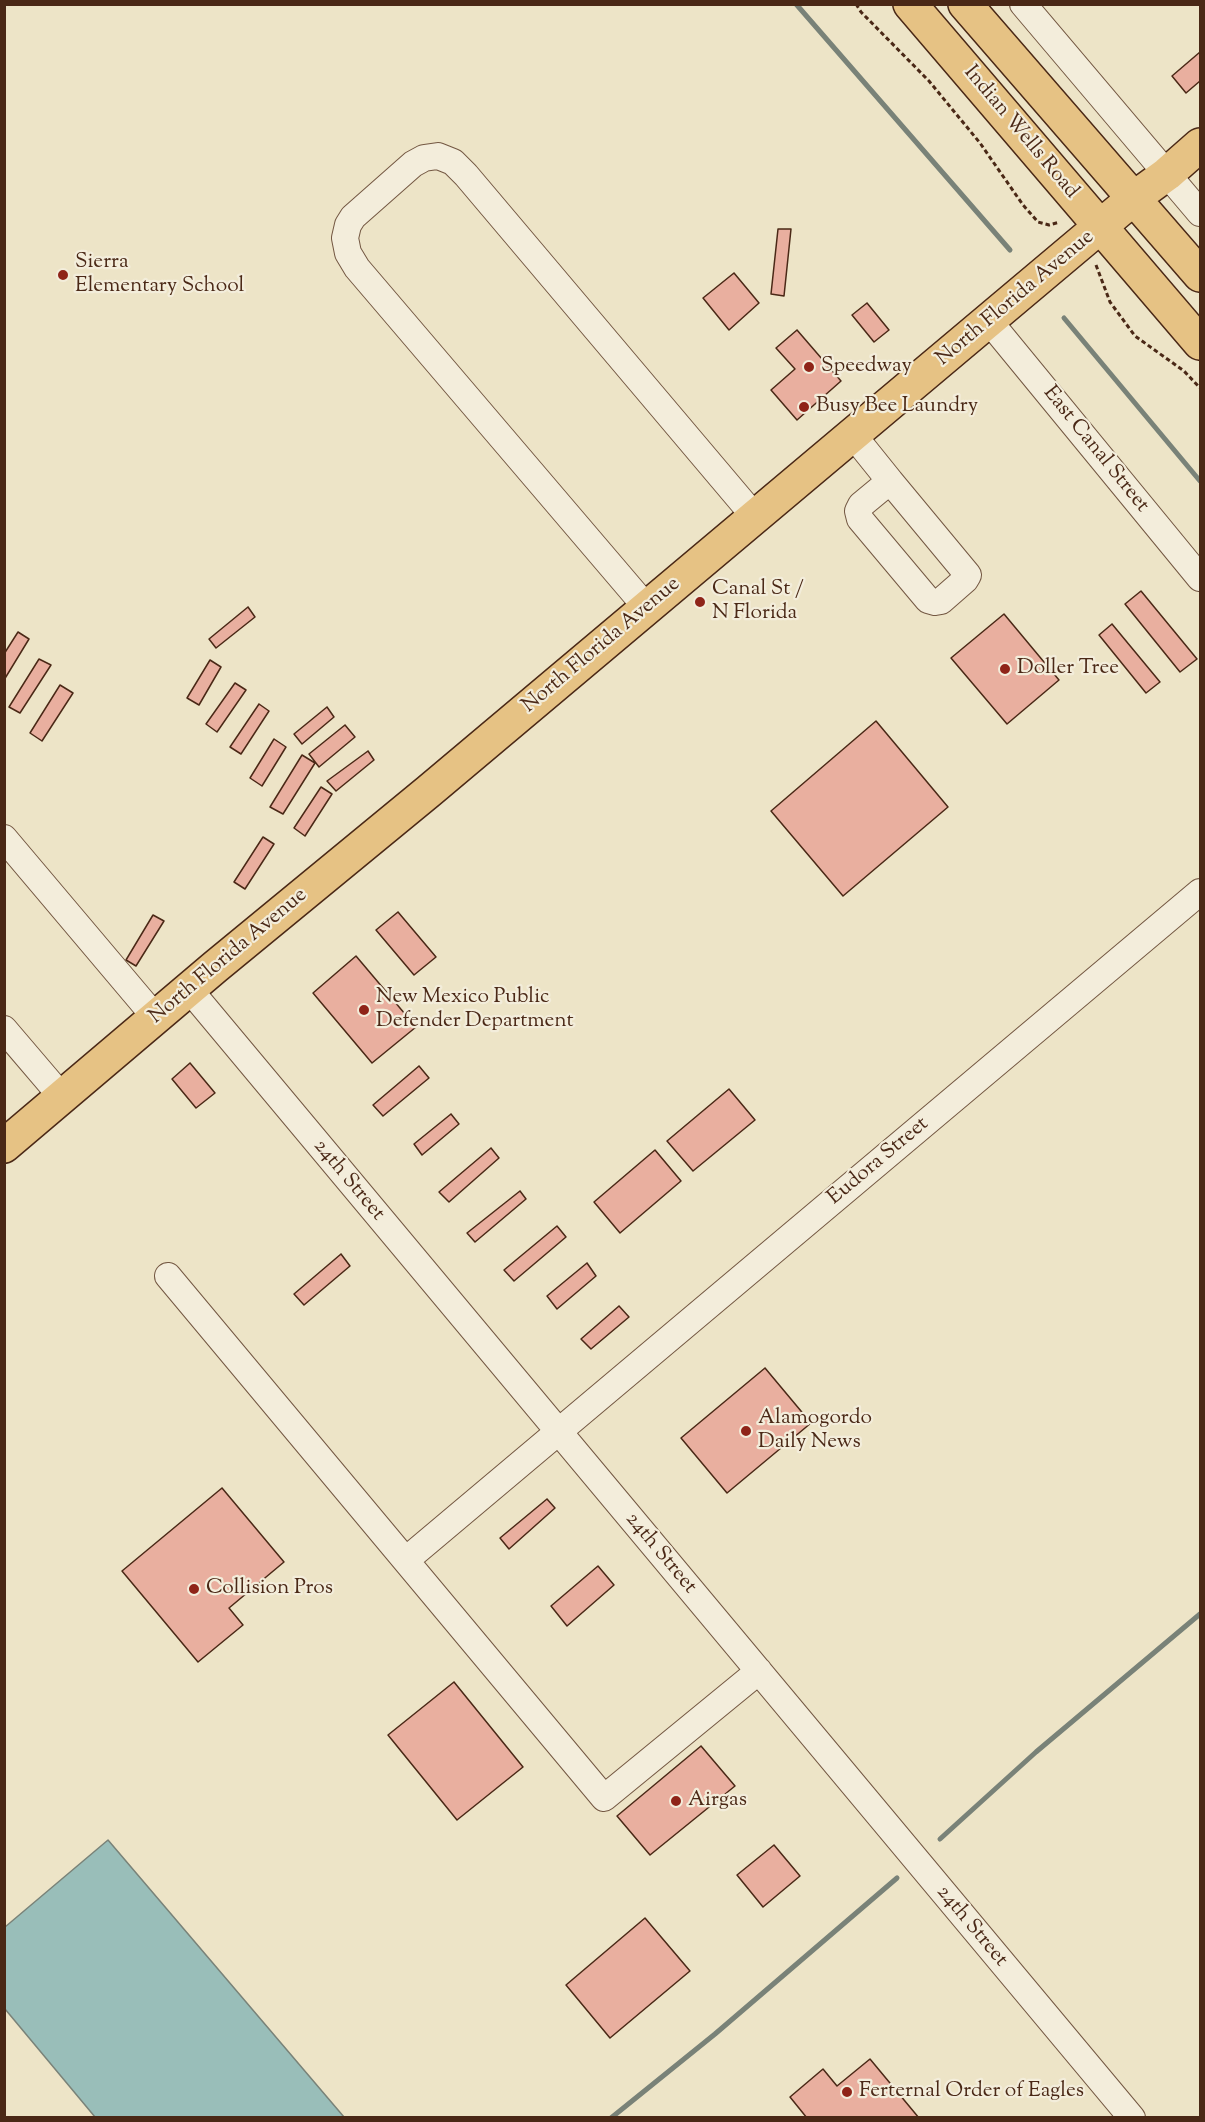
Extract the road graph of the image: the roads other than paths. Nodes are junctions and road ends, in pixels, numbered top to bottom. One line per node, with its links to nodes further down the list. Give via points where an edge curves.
1 (910, 4): 8 (main road, Indian Wells Road)
2 (965, 4): 6 (main road, Indian Wells Road)
3 (1023, 4): 5 (street)
4 (1200, 145): 5 (main road, North Florida Avenue)
5 (1167, 174): 6 (main road, North Florida Avenue); 7 (street)
6 (1134, 198): 8 (main road, North Florida Avenue); 9 (main road, Indian Wells Road)
7 (1200, 213)
8 (1101, 228): 10 (main road, North Florida Avenue); 11 (main road, Indian Wells Road)
9 (1200, 275)
10 (989, 321): 12 (main road, North Florida Avenue); 15 (street, East Canal Street)
11 (1200, 343)
12 (853, 435): 13 (street); 14 (main road, North Florida Avenue)
13 (890, 481): 13 (street, via 861,505 861,519 928,600 941,601 969,575)
14 (755, 517): 16 (main road, North Florida Avenue); 16 (street, via 466,175 453,162 438,156 413,164 353,217 345,238 348,253)
15 (1200, 578)
16 (647, 608): 19 (main road, North Florida Avenue)
17 (4, 838): 20 (street)
18 (1200, 892): 25 (street, Eudora Street)
19 (189, 989): 20 (main road, North Florida Avenue); 25 (street, 24th Street)
20 (156, 1018): 22 (main road, North Florida Avenue)
21 (4, 1029): 22 (street)
22 (62, 1097): 23 (main road, North Florida Avenue)
23 (4, 1146)
24 (168, 1276): 26 (street)
25 (558, 1432): 26 (street, Eudora Street); 27 (street, 24th Street)
26 (406, 1560): 27 (street, via 604,1798)
27 (759, 1671): 28 (street, 24th Street)
28 (1132, 2118)

